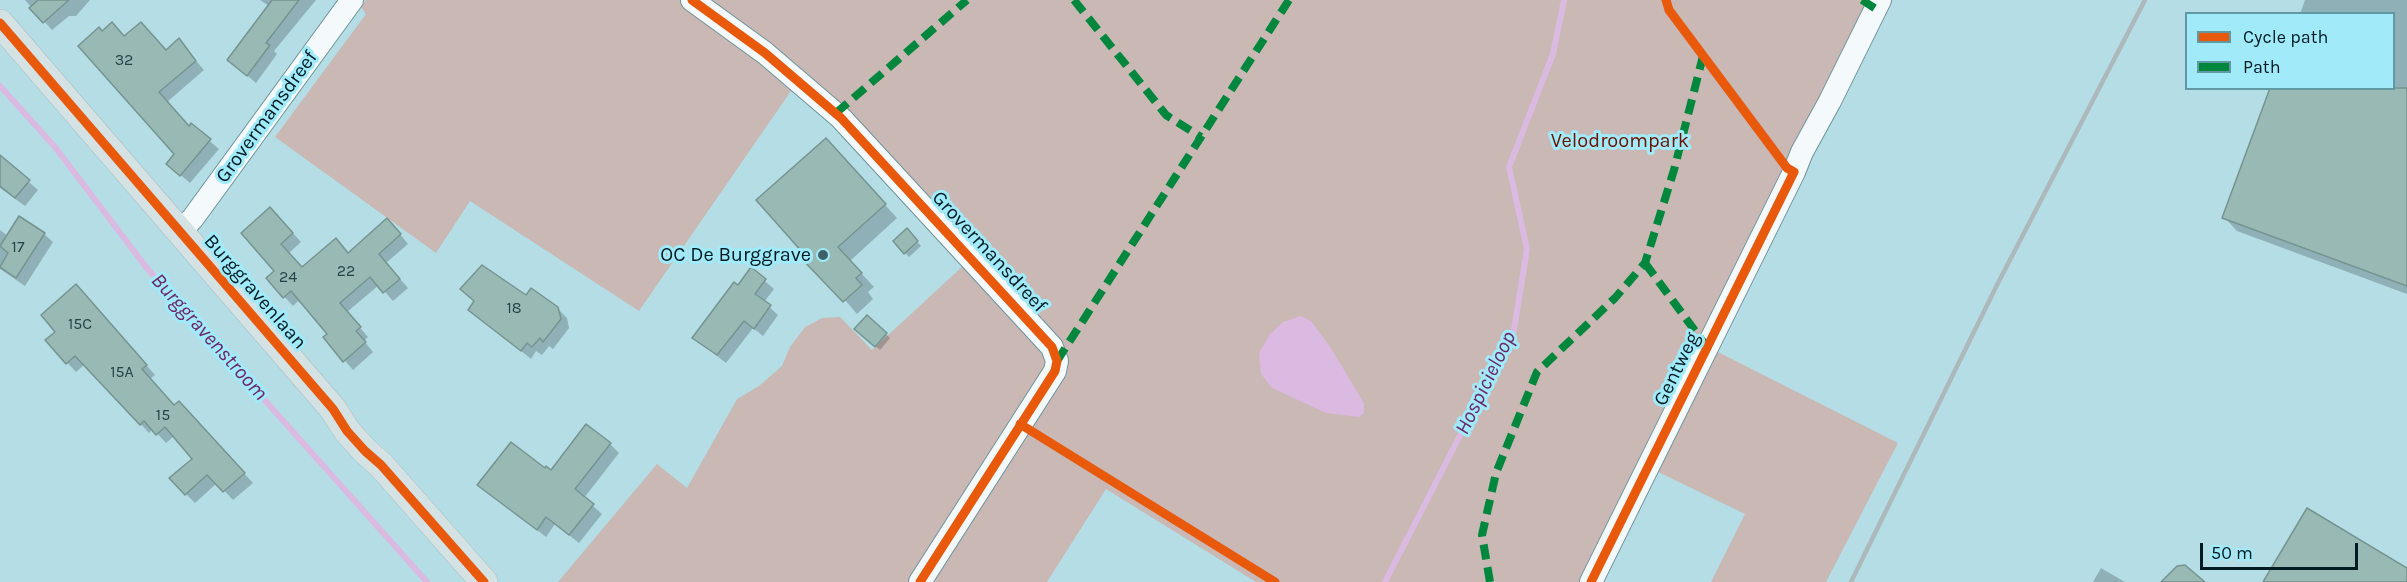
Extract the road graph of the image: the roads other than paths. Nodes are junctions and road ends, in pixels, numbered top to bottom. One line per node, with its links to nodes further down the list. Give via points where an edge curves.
1 (352, 0): 5 (street, Grovermansdreef)
2 (692, 0): 7 (street, Grovermansdreef, via 765,53 842,118 1052,347 1057,361 1055,371)
3 (1881, 0): 8 (street, Gentweg)
4 (0, 23): 5 (main road, Burggravenlaan)
5 (179, 233): 6 (main road, Burggravenlaan, via 365,451)
6 (484, 582)
7 (920, 582)
8 (1591, 582)

